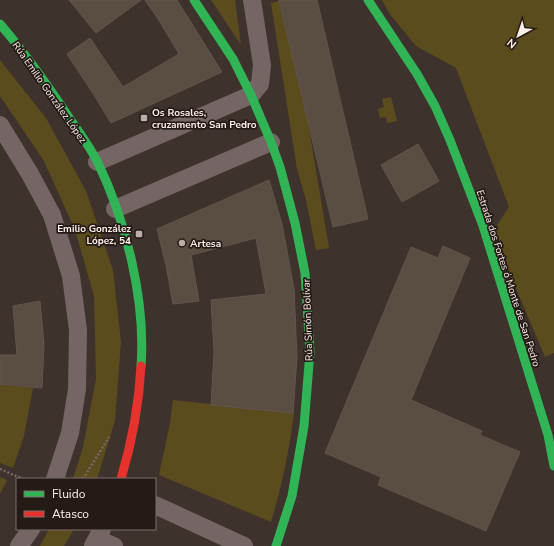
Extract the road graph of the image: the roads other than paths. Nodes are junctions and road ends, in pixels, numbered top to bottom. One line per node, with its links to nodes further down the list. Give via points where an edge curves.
1 (194, 0): 5 (street, Rúa Simón Bolívar, via 233,58)
2 (252, 0): 5 (street, via 262,65 260,84)
3 (368, 0): 10 (street, Estrada dos Fortes ó Monte de San Pedro, via 417,74 450,140 483,226 548,435)
4 (0, 24): 8 (street, Rúa Emilio González López, via 52,92)
5 (251, 95): 7 (street, Rúa Simón Bolívar); 8 (street)
6 (0, 125): 11 (street, via 52,215 71,276 78,330 77,388 70,433)
7 (271, 142): 9 (street); 19 (street, Rúa Simón Bolívar, via 295,223 305,273 310,352 304,426 292,496)
8 (97, 162): 9 (street, Rúa Emilio González López)
9 (116, 209): 12 (street, Rúa Emilio González López, via 137,290 142,343 135,425)
10 (554, 466)
11 (54, 478)
12 (121, 478)
13 (156, 505): 18 (street)
14 (29, 530): 16 (street)
15 (98, 538): 17 (street)
16 (19, 546)
17 (114, 546)
18 (244, 546)
19 (276, 546)

